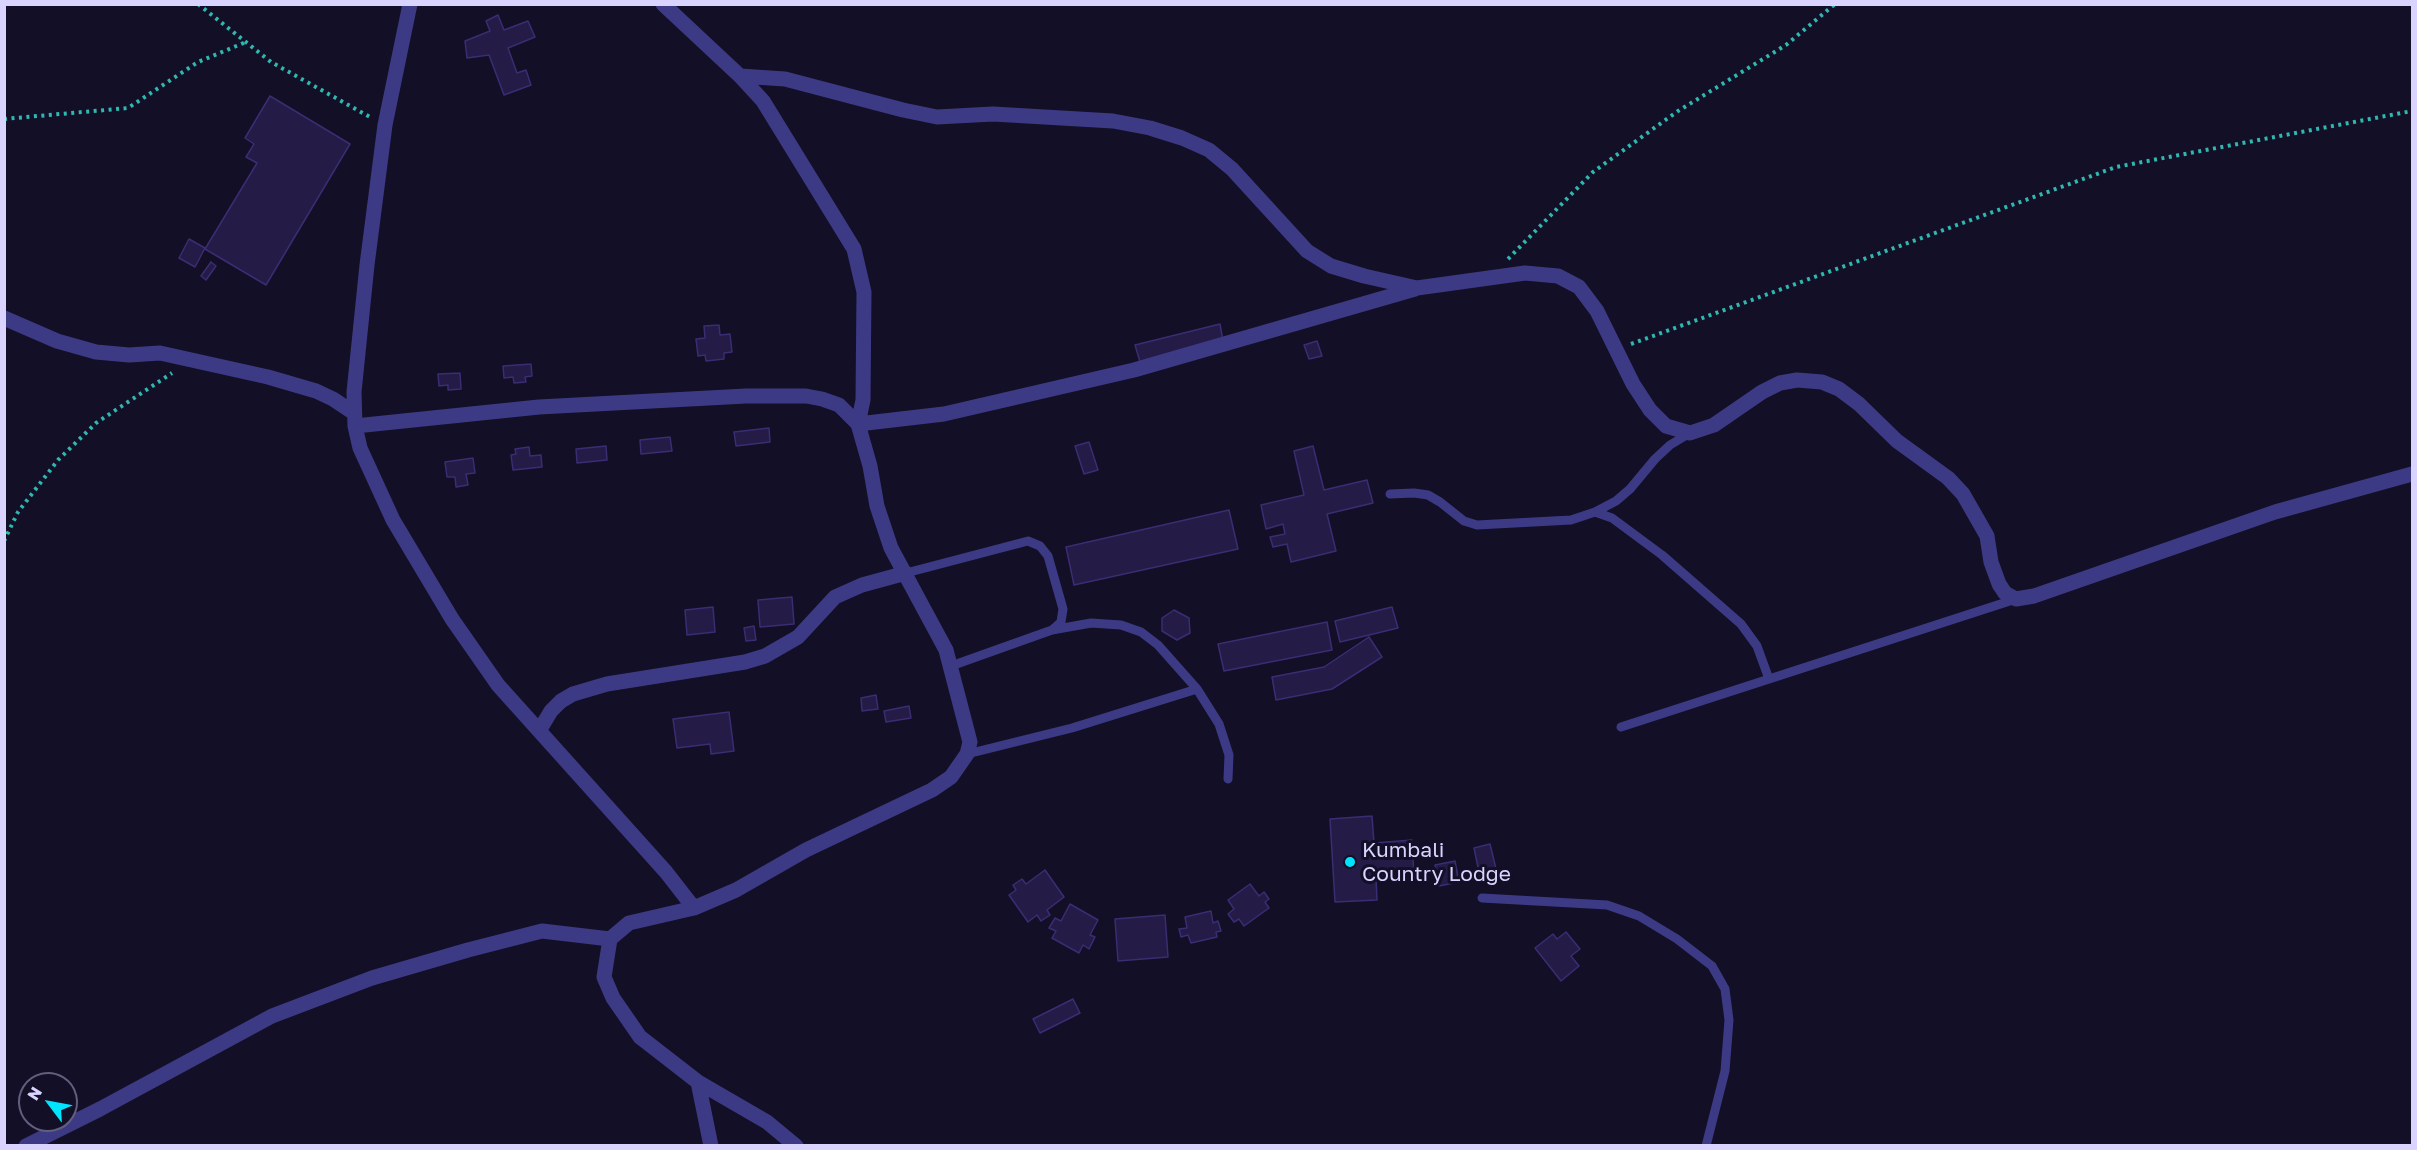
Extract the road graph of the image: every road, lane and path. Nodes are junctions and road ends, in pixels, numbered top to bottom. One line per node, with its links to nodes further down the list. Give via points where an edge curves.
1 (198, 4): 5 (path)
2 (410, 4): 9 (street)
3 (663, 4): 6 (street)
4 (1835, 4): 10 (path, via 1786,45 1678,111 1593,172)
5 (246, 42): 8 (path, via 198,62 128,108); 9 (path, via 271,62)
6 (740, 76): 11 (street, via 785,79 937,117 993,114 1113,121 1182,138 1209,150 1232,169 1307,251 1331,266); 16 (street, via 763,101 854,249 864,292 863,400)
7 (2412, 111): 13 (path, via 2116,167)
8 (4, 119)
9 (385, 125): 15 (street, via 361,316)
10 (1490, 277): 11 (street); 13 (street, via 1525,273 1558,276 1579,287 1597,311)
11 (1417, 288): 16 (street, via 1134,370 944,414)
12 (4, 318): 14 (street, via 57,341 96,352 160,353)
13 (1616, 350): 17 (street, via 1650,410 1666,426)
14 (193, 359): 15 (street, via 316,391 333,399); 21 (path, via 96,423 58,460 18,512)
15 (355, 420): 16 (street, via 539,406 806,396 839,405); 29 (street, via 368,469 393,520 452,619 498,686)
16 (858, 424): 22 (street, via 884,527)
17 (1690, 433): 20 (lane, via 1670,445 1616,501); 23 (street, via 1714,425 1780,383 1822,382 1839,389 1963,494 1987,536 1999,584 2005,593)
18 (2412, 474): 23 (street, via 2275,512 2034,596)
19 (1390, 494): 20 (lane, via 1428,495 1464,521 1477,525 1570,520)
20 (1595, 512): 26 (lane, via 1612,518 1662,555 1741,624 1757,646)
21 (4, 541)
22 (906, 573): 24 (lane, via 1028,541 1040,546 1048,556 1064,609 1061,622); 25 (street); 29 (street, via 835,597 798,638 765,656 615,682 573,694 551,711)
23 (2016, 598): 26 (lane)
24 (1052, 630): 25 (lane); 27 (lane, via 1091,623 1121,625 1142,632)
25 (951, 666): 30 (street, via 970,742)
26 (1769, 679): 28 (lane)
27 (1197, 688): 30 (lane, via 1072,728); 31 (lane, via 1219,724 1229,755)
28 (1621, 727)
29 (538, 731): 33 (street)
30 (967, 754): 33 (street, via 951,777 932,790)
31 (1228, 779)
32 (1482, 898): 39 (lane, via 1607,904 1658,927 1712,966 1725,989 1729,1020 1725,1071)
33 (694, 908): 34 (street, via 628,923)
34 (610, 939): 35 (street, via 604,977 613,998 640,1037); 36 (street, via 542,932 372,978 272,1017)
35 (698, 1082): 37 (street); 38 (street, via 767,1122)
36 (26, 1146)
37 (711, 1146)
38 (796, 1146)
39 (1706, 1146)

